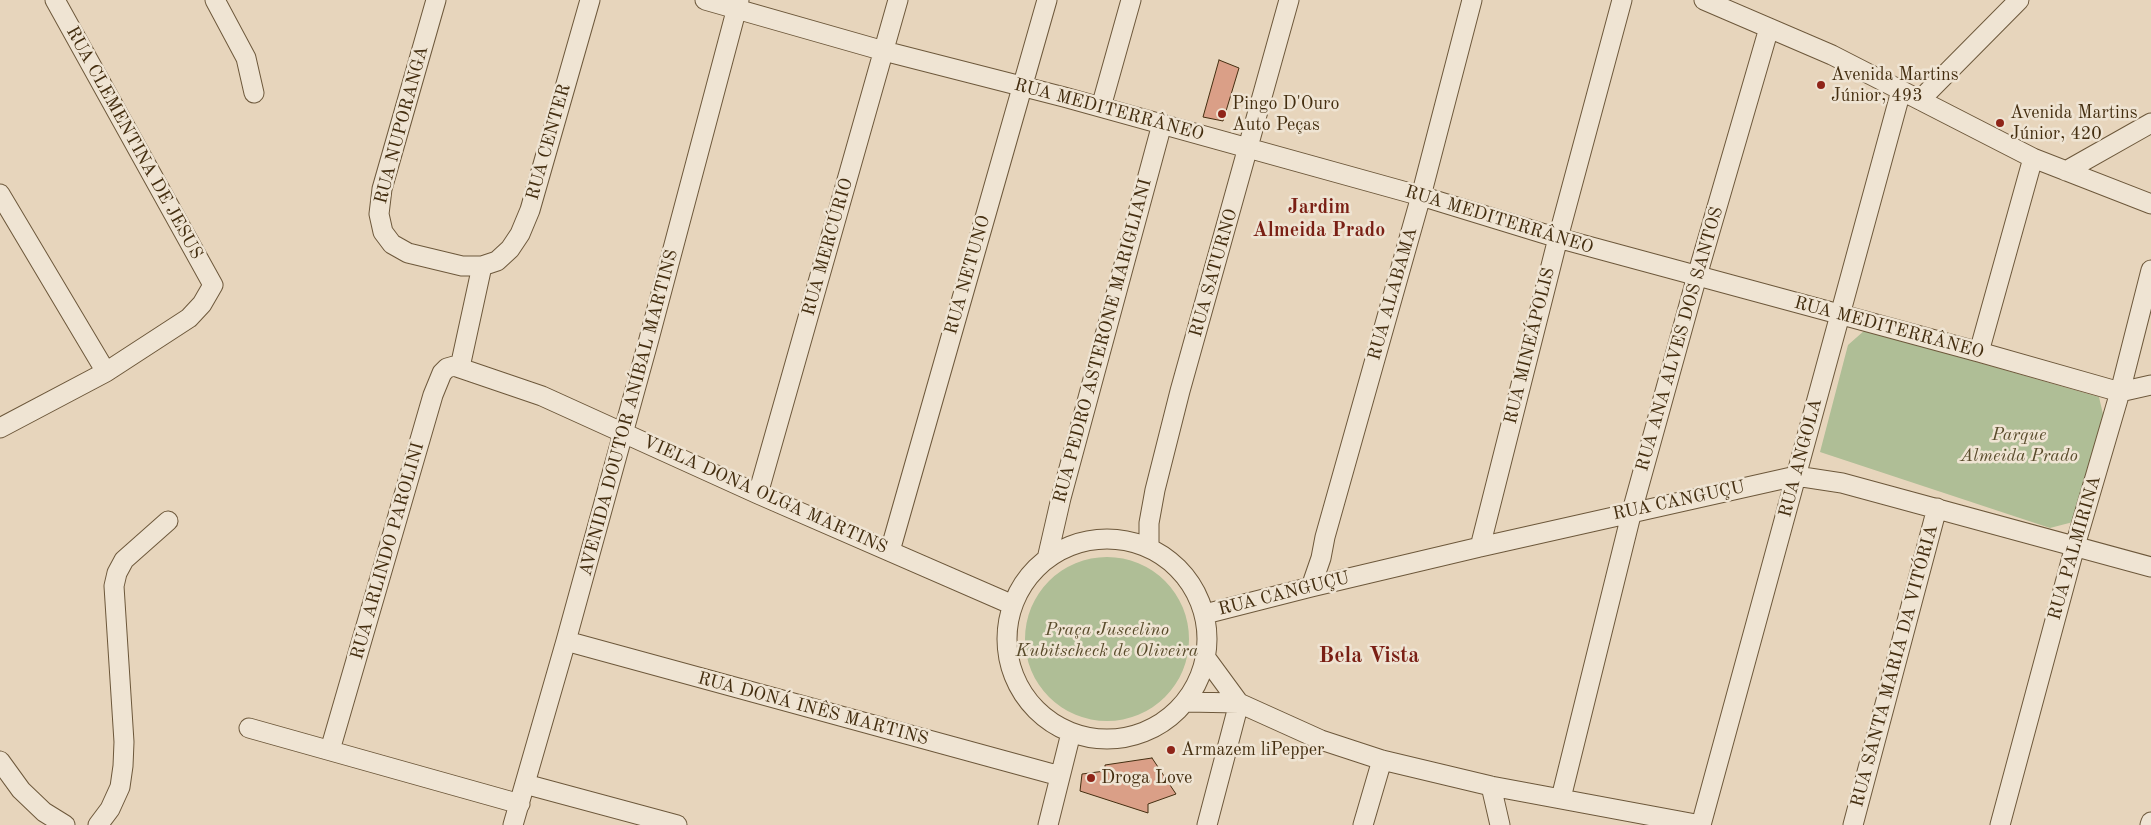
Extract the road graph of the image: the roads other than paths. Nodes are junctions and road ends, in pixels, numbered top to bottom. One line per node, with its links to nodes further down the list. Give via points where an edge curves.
1 (55, 0): 37 (street, RUA CLEMENTINA DE JESUS, via 213,285 189,318)
2 (215, 0): 19 (street, via 246,58)
3 (436, 0): 31 (street, RUA NUPORANGA, via 382,189 379,214 383,232 392,244 408,254 462,266)
4 (590, 0): 31 (street, RUA CENTER, via 530,210 510,249 497,261)
5 (705, 0): 14 (street, RUA MEDITERRÂNEO)
6 (898, 0): 16 (street, RUA MERCÚRIO)
7 (1047, 0): 17 (street, RUA NETUNO)
8 (1131, 0): 21 (street)
9 (1289, 0): 24 (street, RUA SATURNO)
10 (1472, 0): 28 (street, RUA ALABAMA)
11 (1622, 0): 30 (street, RUA MINEÁPOLIS)
12 (1704, 0): 15 (street)
13 (2019, 0): 20 (street)
14 (738, 4): 16 (street, RUA MEDITERRÂNEO); 41 (street, AVENIDA DOUTOR ANÍBAL MARTINS)
15 (1769, 28): 18 (street, via 1832,55); 33 (street, RUA ANA ALVES DOS SANTOS)
16 (884, 51): 17 (street, RUA MEDITERRÂNEO); 43 (street, RUA MERCÚRIO)
17 (1022, 86): 21 (street, RUA MEDITERRÂNEO); 50 (street, RUA NETUNO)
18 (1900, 91): 20 (street); 34 (street, RUA ANGOLA)
19 (254, 93)
20 (1920, 100): 25 (street)
21 (1101, 108): 23 (street, RUA MEDITERRÂNEO)
22 (2151, 123): 26 (street)
23 (1162, 124): 24 (street, RUA MEDITERRÂNEO); 51 (street, RUA PEDRO ASTERONE MARIGLIANI)
24 (1249, 148): 28 (street, RUA MEDITERRÂNEO); 48 (street, RUA SATURNO, via 1180,391 1158,481)
25 (2033, 158): 26 (street); 35 (street)
26 (2066, 171): 29 (street)
27 (0, 194): 37 (street)
28 (1421, 196): 30 (street, RUA MEDITERRÂNEO); 53 (street, RUA ALABAMA)
29 (2151, 204)
30 (1558, 238): 33 (street, RUA MEDITERRÂNEO); 49 (street, RUA MINEÁPOLIS)
31 (482, 266): 36 (street)
32 (2151, 270): 39 (street, RUA PALMIRINA)
33 (1697, 276): 34 (street, RUA MEDITERRÂNEO); 45 (street, RUA ANA ALVES DOS SANTOS)
34 (1838, 315): 35 (street, RUA MEDITERRÂNEO); 42 (street, RUA ANGOLA)
35 (1978, 352): 39 (street, RUA MEDITERRÂNEO)
36 (460, 367): 41 (street, VIELA DONA OLGA MARTINS, via 542,396); 62 (street, RUA ARLINDO PAROLINI, via 447,368 437,382)
37 (106, 372): 40 (street)
38 (2151, 385): 39 (street)
39 (2120, 392): 47 (street, RUA PALMIRINA)
40 (0, 428)
41 (623, 432): 43 (street, VIELA DONA OLGA MARTINS); 56 (street, AVENIDA DOUTOR ANÍBAL MARTINS)
42 (1796, 476): 44 (street, RUA CANGUÇU, via 1842,483); 45 (street, RUA CANGUÇU); 78 (street, RUA ANGOLA)
43 (758, 494): 50 (street, VIELA DONA OLGA MARTINS)
44 (1938, 508): 47 (street, RUA CANGUÇU); 79 (street, RUA SANTA MARIA DA VITÓRIA)
45 (1632, 511): 49 (street, RUA CANGUÇU); 68 (street, RUA ANA ALVES DOS SANTOS)
46 (168, 521): 71 (street, via 124,560 114,586 123,766 120,787)
47 (2075, 546): 52 (street, RUA CANGUÇU); 80 (street, RUA PALMIRINA)
48 (1149, 547): 51 (street, via 1119,539 1089,540 1074,544); 55 (street, via 1174,563 1184,574 1194,587)
49 (1480, 547): 53 (street, RUA CANGUÇU)
50 (890, 551): 54 (street, VIELA DONA OLGA MARTINS)
51 (1047, 559): 54 (street, via 1027,579)
52 (2151, 567)
53 (1311, 587): 55 (street, RUA CANGUÇU)
54 (1013, 605): 61 (street, via 1007,640 1008,657 1016,682 1030,705 1043,717)
55 (1205, 614): 57 (street)
56 (566, 641): 65 (street, RUA DONÁ INÊS MARTINS); 66 (street, AVENIDA DOUTOR ANÍBAL MARTINS)
57 (1206, 658): 58 (street); 59 (street)
58 (1186, 702): 59 (street); 61 (street, via 1163,723 1135,736 1104,740)
59 (1239, 703): 63 (street, via 1322,740); 75 (street)
60 (249, 728): 62 (street)
61 (1071, 733): 65 (street)
62 (330, 750): 69 (street)
63 (1382, 760): 67 (street); 76 (street)
64 (0, 762): 70 (street, via 21,790 44,812)
65 (1060, 776): 74 (street)
66 (525, 784): 69 (street, AVENIDA DOUTOR ANÍBAL MARTINS); 73 (street)
67 (1500, 788): 68 (street); 77 (street)
68 (1561, 798): 78 (street)
69 (520, 804): 72 (street, AVENIDA DOUTOR ANÍBAL MARTINS)
70 (64, 825)
71 (98, 825)
72 (513, 825)
73 (677, 825)
74 (1048, 825)
75 (1207, 825)
76 (1363, 825)
77 (1500, 825)
78 (1701, 825)
79 (1853, 825)
80 (2000, 825)

